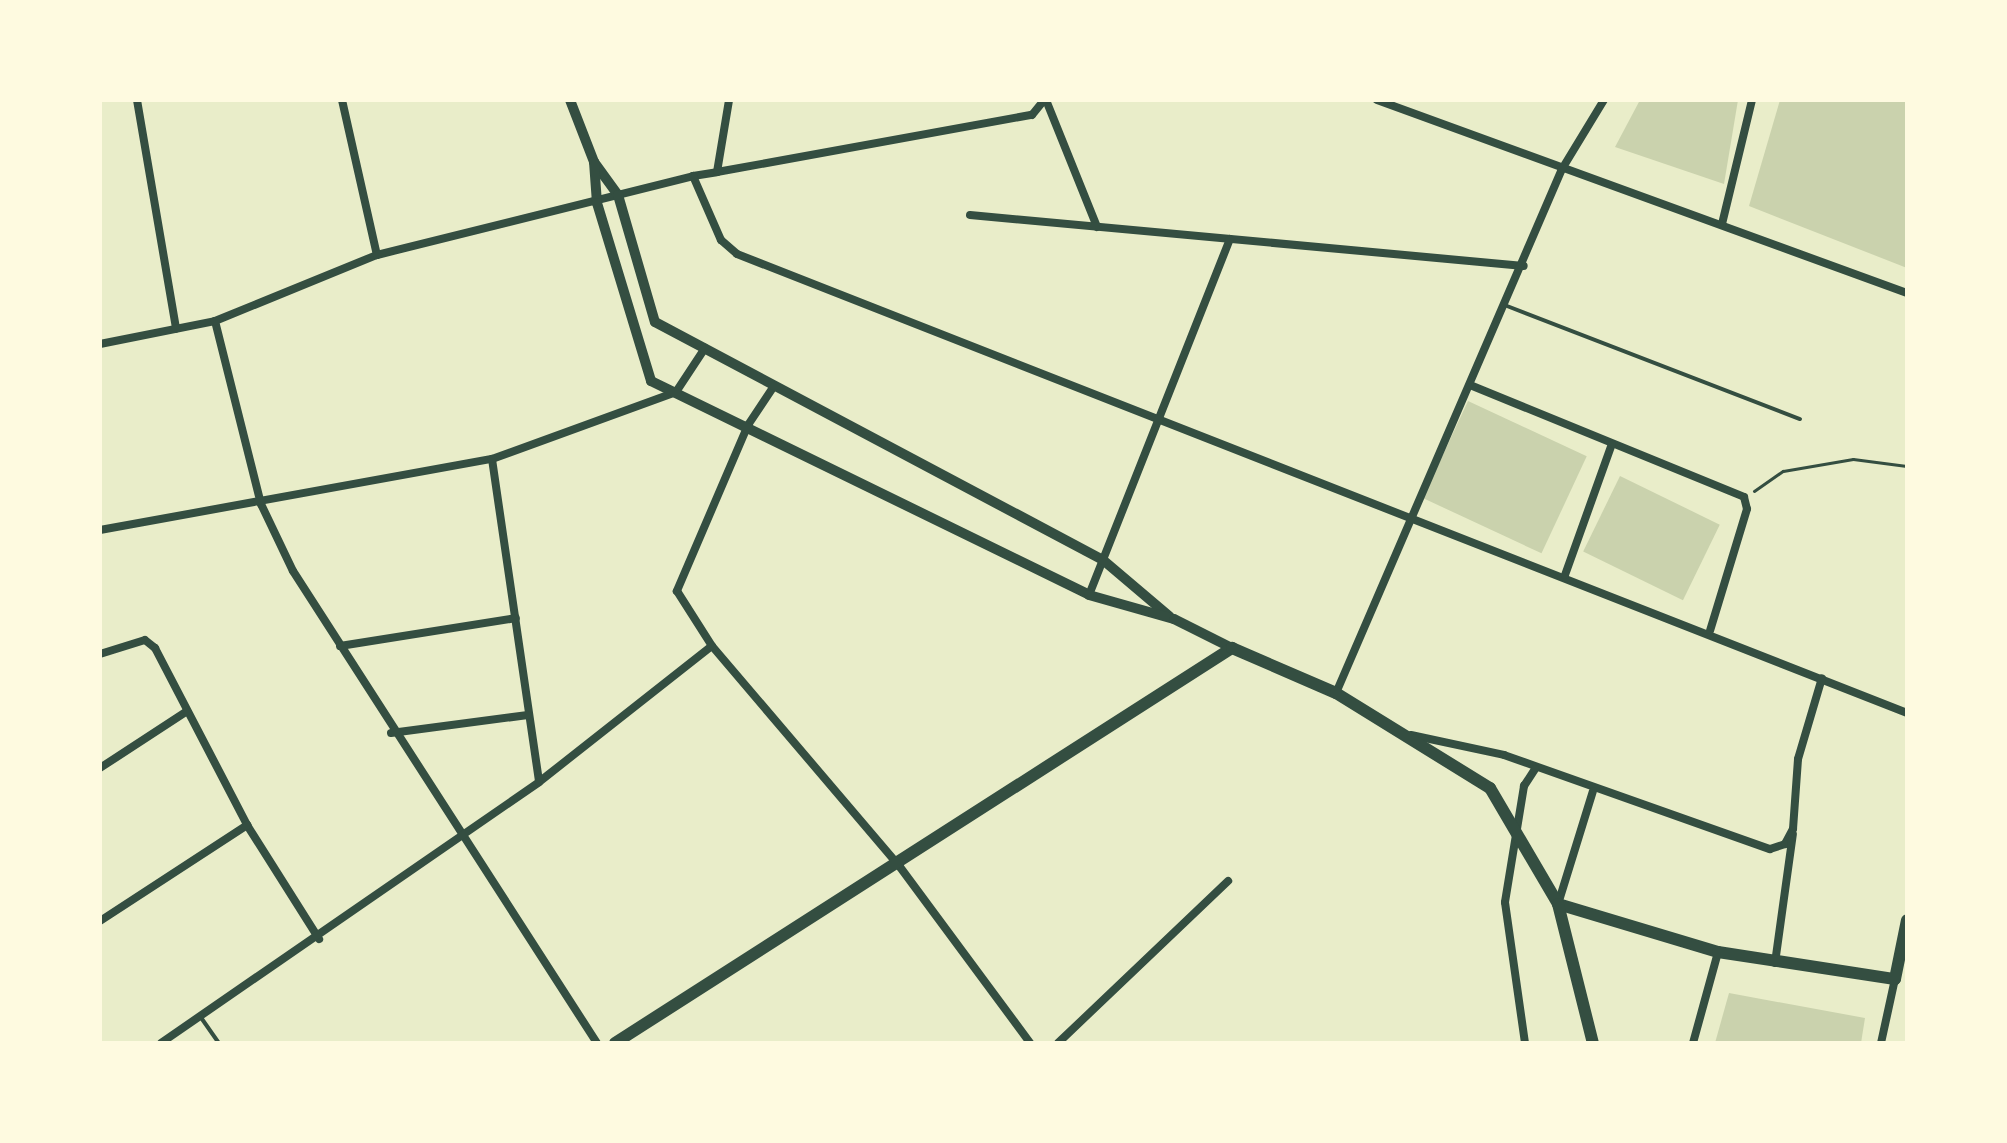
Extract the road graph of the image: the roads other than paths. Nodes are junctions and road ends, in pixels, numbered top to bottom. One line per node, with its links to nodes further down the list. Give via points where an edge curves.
1 (137, 100): 24 (street)
2 (342, 100): 19 (street)
3 (570, 100): 9 (street)
4 (729, 100): 11 (street)
5 (1045, 100): 11 (street, via 1032,115); 17 (street)
6 (1377, 100): 10 (street)
7 (1604, 100): 10 (street)
8 (1752, 100): 16 (street)
9 (594, 162): 13 (street); 14 (street)
10 (1562, 169): 16 (street); 20 (street)
11 (717, 172): 12 (street)
12 (693, 176): 13 (street); 30 (street, via 721,240 737,254)
13 (618, 195): 14 (street); 26 (street, via 655,322)
14 (597, 203): 19 (street); 29 (street, via 643,362 651,381)
15 (970, 215): 17 (street)
16 (1722, 224): 21 (street)
17 (1097, 227): 18 (street)
18 (1230, 239): 20 (street); 30 (street)
19 (377, 255): 23 (street)
20 (1524, 266): 22 (street)
21 (1907, 293)
22 (1507, 306): 27 (street); 31 (lane)
23 (215, 321): 24 (street); 35 (street)
24 (176, 329): 25 (street)
25 (100, 344)
26 (705, 348): 28 (street); 29 (street)
27 (1470, 385): 33 (street); 36 (street)
28 (774, 386): 32 (street); 38 (street)
29 (676, 392): 32 (street); 34 (street)
30 (1156, 414): 36 (street); 38 (street)
31 (1800, 419)
32 (748, 425): 40 (street); 45 (street, via 677,585)
33 (1612, 444): 39 (street); 43 (street, via 1741,495 1747,509)
34 (492, 459): 35 (street); 41 (street)
35 (261, 504): 37 (street); 44 (street)
36 (1412, 519): 39 (street); 49 (street)
37 (100, 530)
38 (1103, 560): 40 (street); 42 (street)
39 (1565, 575): 43 (street)
40 (1089, 595): 42 (street)
41 (516, 618): 44 (street); 52 (street)
42 (1174, 619): 46 (street)
43 (1710, 631): 48 (street)
44 (340, 646): 53 (street)
45 (712, 646): 57 (street); 63 (street)
46 (1232, 648): 49 (main road); 63 (main road)
47 (100, 654): 50 (street, via 145,640 165,664)
48 (1822, 678): 51 (street); 60 (street, via 1798,759)
49 (1336, 693): 54 (main road)
50 (187, 711): 55 (street); 59 (street)
51 (1907, 713)
52 (528, 715): 53 (street); 57 (street)
53 (391, 733): 62 (street)
54 (1403, 733): 56 (street); 61 (main road, via 1473,774 1505,807)
55 (100, 768)
56 (1535, 769): 58 (street); 61 (street, via 1524,786)
57 (539, 782): 62 (street)
58 (1593, 791): 60 (street, via 1748,845 1770,849 1785,844); 65 (street)
59 (247, 825): 67 (street); 68 (street)
60 (1793, 829): 70 (street)
61 (1516, 831): 65 (main road); 79 (street, via 1505,902)
62 (462, 836): 68 (street); 75 (street)
63 (900, 867): 76 (main road); 77 (street)
64 (1228, 881): 78 (street)
65 (1558, 904): 69 (main road); 80 (main road)
66 (1907, 920): 71 (main road)
67 (100, 921)
68 (319, 939): 72 (street)
69 (1718, 952): 70 (main road); 81 (street)
70 (1775, 964): 71 (main road)
71 (1895, 979): 82 (street)
72 (202, 1019): 73 (street); 74 (lane)
73 (161, 1043)
74 (219, 1043)
75 (597, 1043)
76 (615, 1043)
77 (1030, 1043)
78 (1058, 1043)
79 (1525, 1043)
80 (1593, 1043)
81 (1693, 1043)
82 (1881, 1043)

